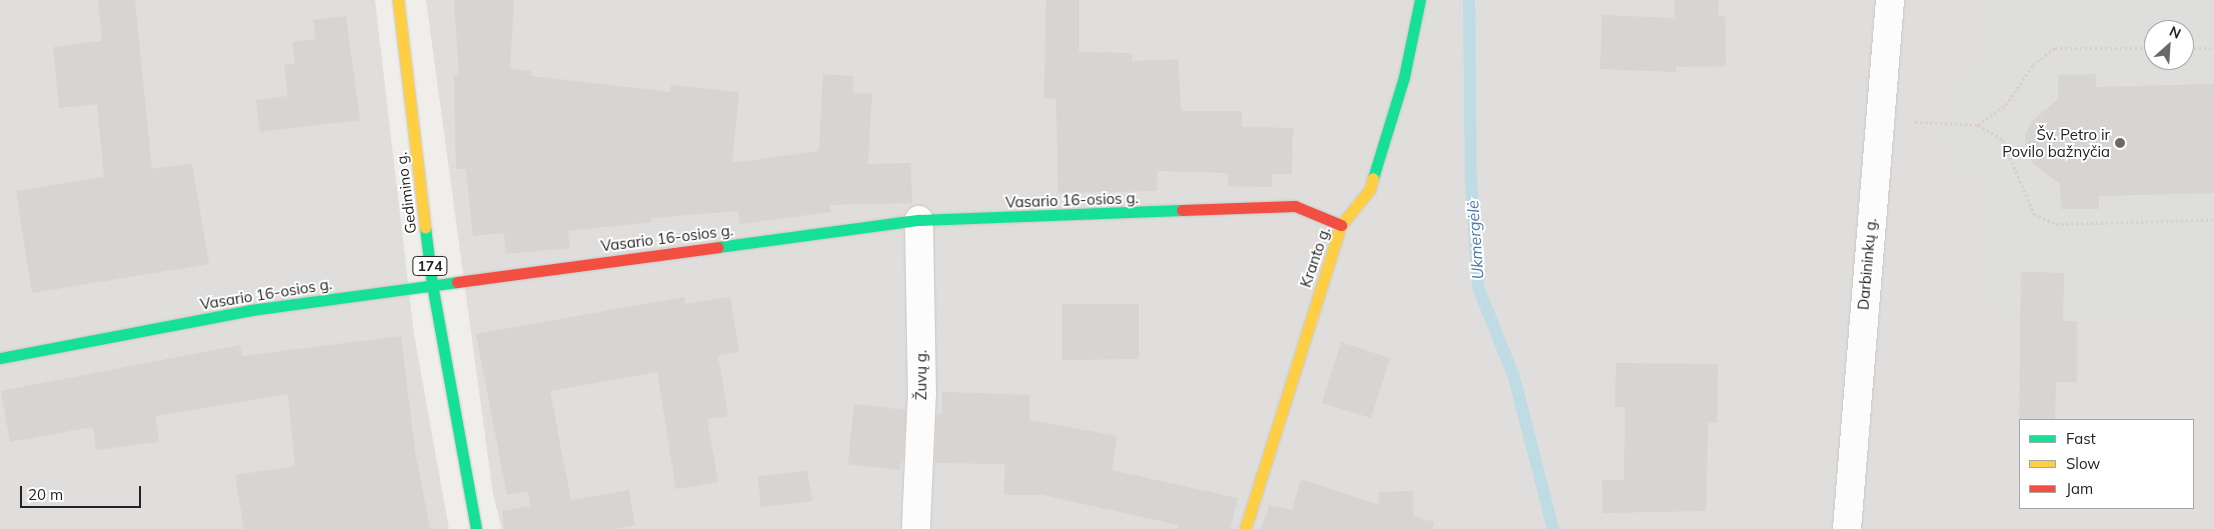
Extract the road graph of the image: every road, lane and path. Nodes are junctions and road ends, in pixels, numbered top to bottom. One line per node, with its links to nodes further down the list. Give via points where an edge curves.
1 (398, 0): 12 (street, Gedimino g. / 174)
2 (1420, 0): 11 (street, Kranto g., via 1404,77 1370,189)
3 (1890, 0): 17 (street, Darbininkų g.)
4 (2144, 48): 8 (path, via 2055,48 2033,65 2006,105)
5 (2194, 48): 6 (path)
6 (2214, 48)
7 (1943, 124): 8 (path)
8 (1978, 125): 10 (path, via 2002,139 2034,214 2056,224)
9 (919, 220): 11 (street, Vasario 16-osios g., via 1295,206); 12 (street, Vasario 16-osios g.); 15 (street, Žuvų g., via 922,394)
10 (2214, 220)
11 (1341, 225): 16 (street, Kranto g.)
12 (432, 284): 13 (street, Vasario 16-osios g., via 251,310); 14 (street, Gedimino g. / 174)
13 (0, 358)
14 (476, 529)
15 (916, 529)
16 (1245, 529)
17 (1847, 529)

